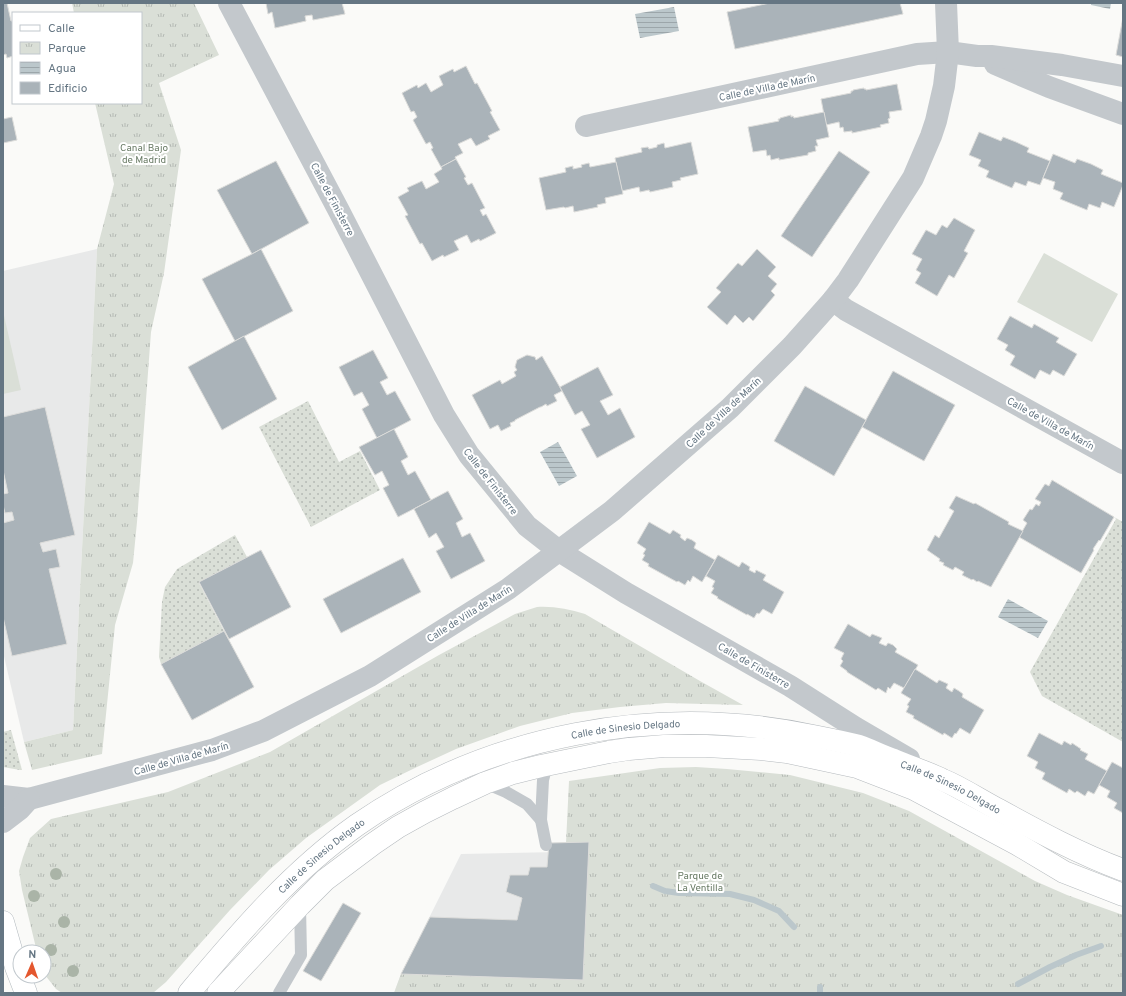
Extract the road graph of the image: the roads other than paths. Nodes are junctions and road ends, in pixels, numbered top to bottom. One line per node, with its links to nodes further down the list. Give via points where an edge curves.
1 (229, 3): 12 (street, Calle de Finisterre, via 340,211 444,415 469,455 520,518)
2 (946, 3): 3 (street, Calle de Villa de Marín)
3 (948, 52): 4 (street, Calle de Villa de Marín); 9 (street, Calle de Villa de Marín, via 917,54); 10 (street, Calle de Villa de Marín, via 936,121 913,178)
4 (977, 56): 5 (street, Calle de Villa de Marín); 7 (street, Calle de Villa de Marín)
5 (1062, 65): 6 (street, Calle de Villa de Marín); 7 (lane, via 1051,66 1048,76)
6 (1123, 76)
7 (1049, 87): 8 (street, Calle de Villa de Marín)
8 (1123, 114)
9 (586, 126)
10 (833, 300): 11 (street, Calle de Villa de Marín, via 846,310); 12 (street, Calle de Villa de Marín, via 792,346 730,408 612,511)
11 (1123, 463)
12 (559, 551): 14 (street, Calle de Finisterre, via 626,593 790,686); 17 (street, Calle de Villa de Marín, via 508,589 370,676 263,731 212,750)
13 (547, 764): 15 (main road, Calle de Sinesio Delgado); 18 (lane, via 543,780); 22 (main road, Calle de Sinesio Delgado, via 609,752 664,746 706,746 787,752 857,768 914,789 1064,872)
14 (944, 780): 21 (main road, Calle de Sinesio Delgado, via 1096,860); 26 (main road, Calle de Sinesio Delgado, via 860,747 791,731 739,724 644,724 537,742 445,776 397,800 340,838 299,872 241,931)
15 (485, 783): 18 (lane, via 527,804); 23 (main road, Calle de Sinesio Delgado, via 398,827 325,880)
16 (3, 796): 17 (street, Calle de Villa de Marín)
17 (28, 799): 19 (street)
18 (541, 820): 20 (lane)
19 (3, 822)
20 (546, 845)
21 (1123, 870)
22 (1123, 895)
23 (300, 905): 27 (main road, Calle de Sinesio Delgado); 28 (lane, via 301,955)
24 (3, 922): 25 (main road)
25 (26, 993)
26 (188, 993)
27 (218, 993)
28 (280, 993)

